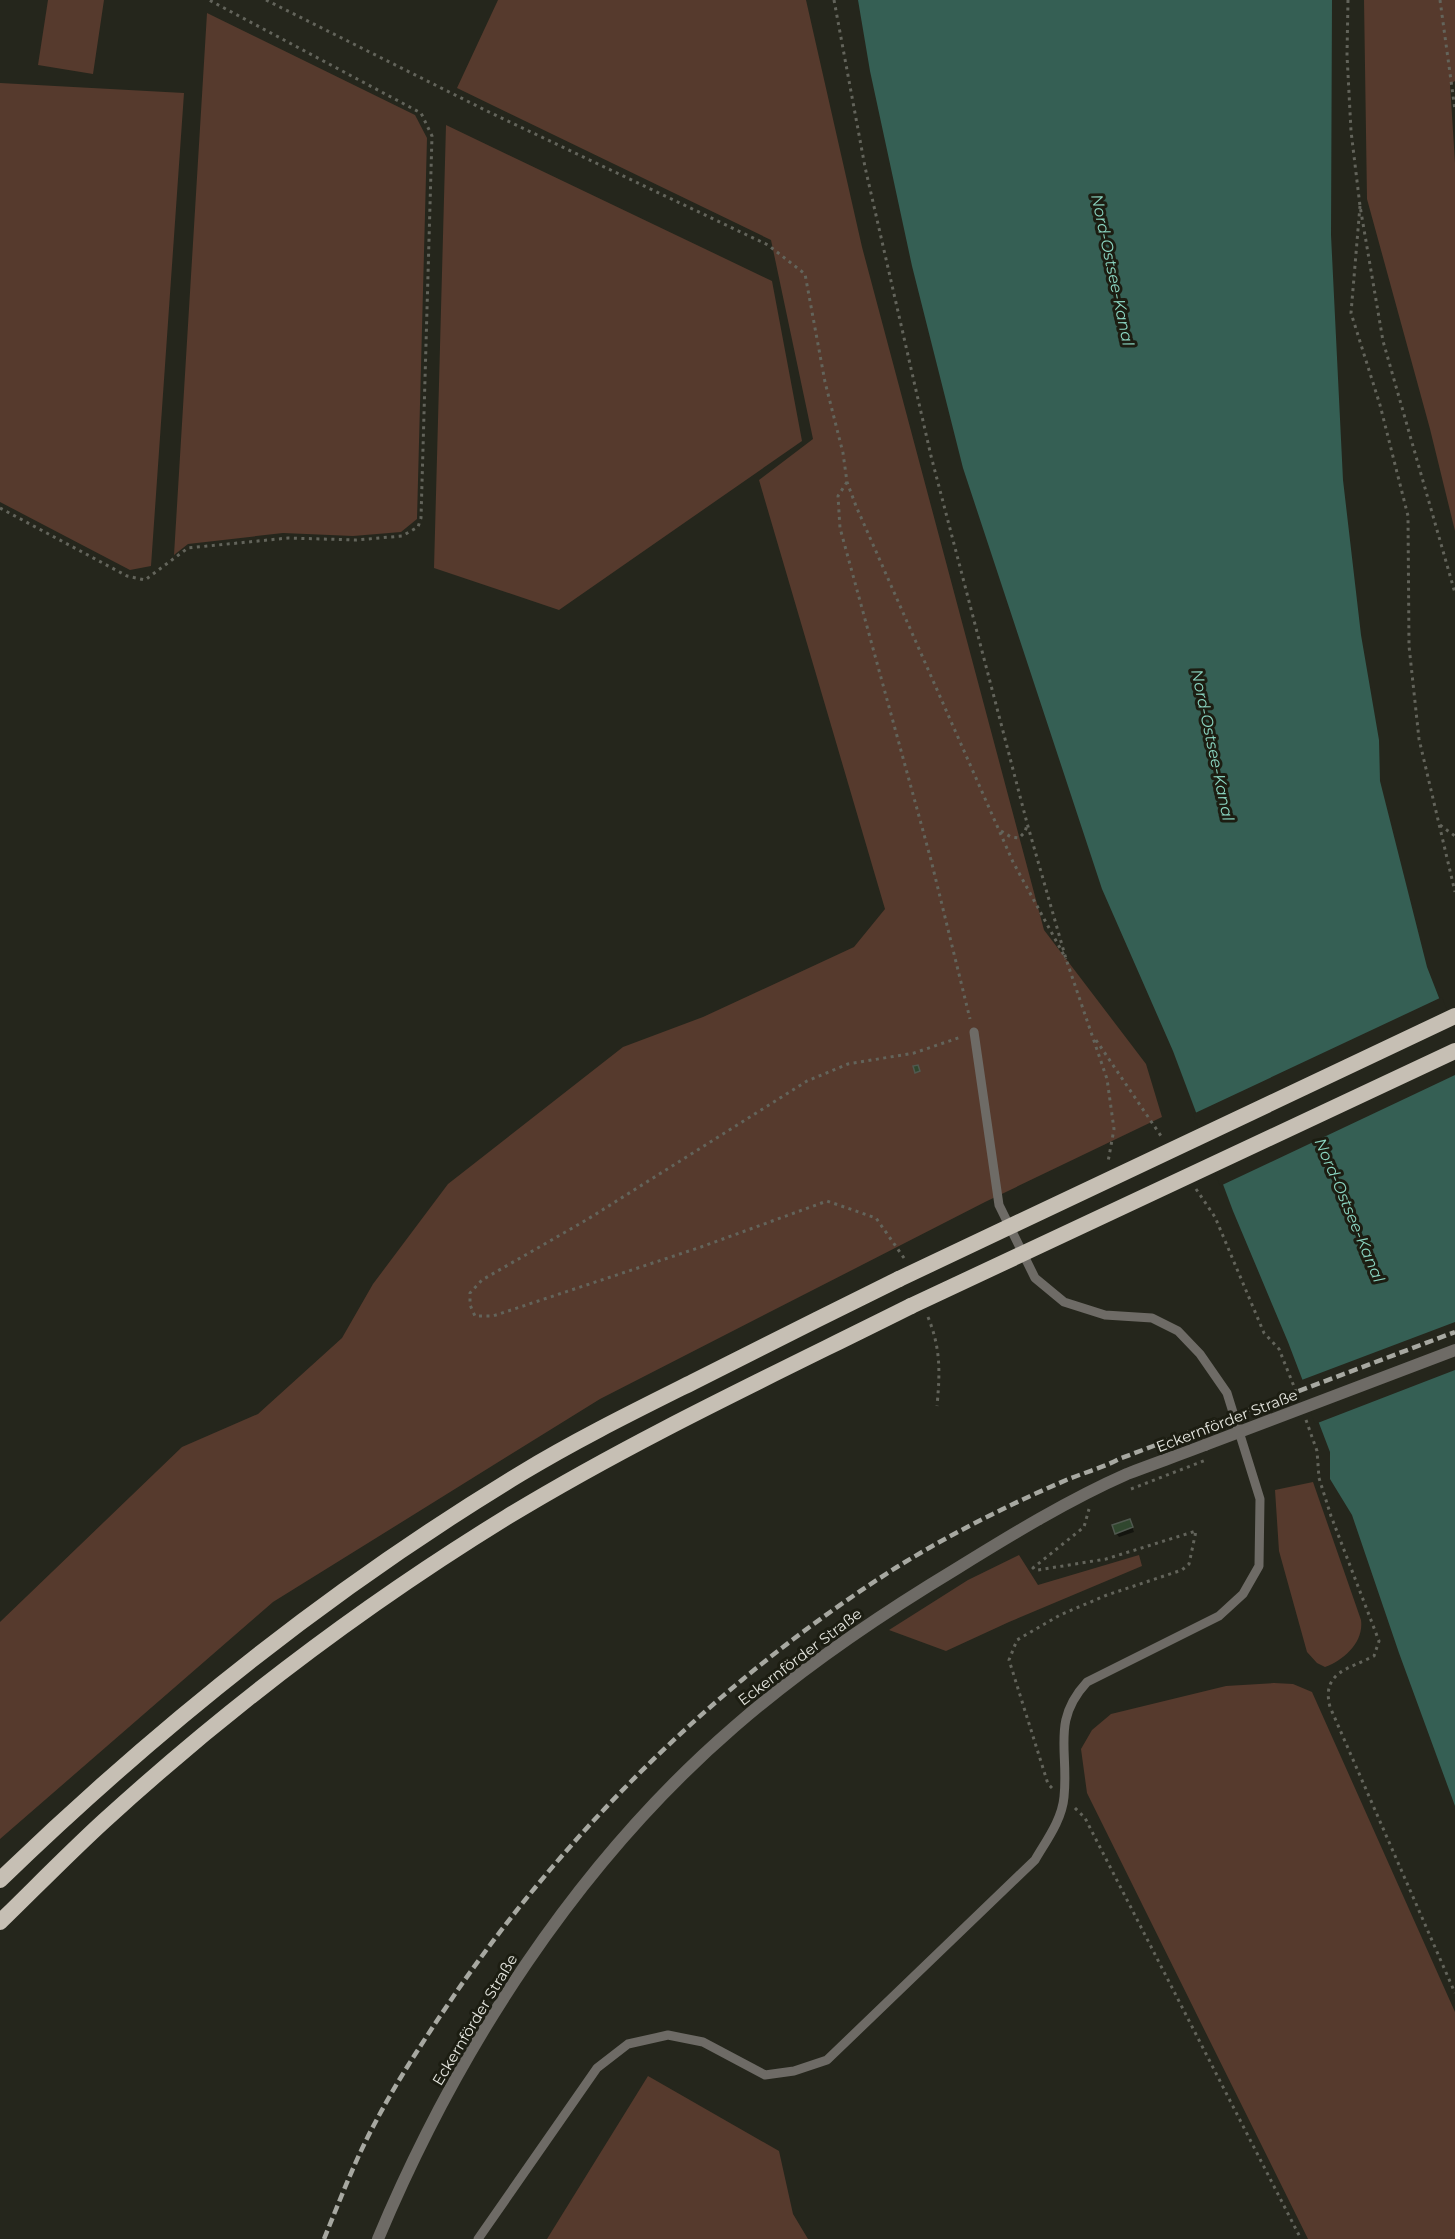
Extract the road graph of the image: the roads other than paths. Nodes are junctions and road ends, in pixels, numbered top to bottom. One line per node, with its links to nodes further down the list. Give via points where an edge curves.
1 (1455, 1016): 5 (highway, bridge, via 898,1279 610,1423 520,1473 324,1604 218,1685 71,1811)
2 (974, 1032): 8 (lane, via 999,1205 1035,1278 1064,1302 1105,1315 1152,1318 1178,1331 1200,1354 1227,1393 1260,1499 1259,1566 1243,1594 1219,1616 1087,1682 1074,1697 1064,1723 1064,1798 1055,1827 1035,1860 826,2060 794,2071 765,2075 703,2042 668,2035 628,2044 597,2068)
3 (1455, 1051): 6 (highway, bridge, via 911,1306 626,1448 508,1517 312,1651 189,1747 103,1822)
4 (1455, 1350): 7 (street, Eckernförder Straße, bridge, via 1125,1475 1085,1495 900,1602 732,1728 605,1859 520,1972 448,2092)
5 (0, 1880)
6 (0, 1922)
7 (378, 2239)
8 (478, 2239)

